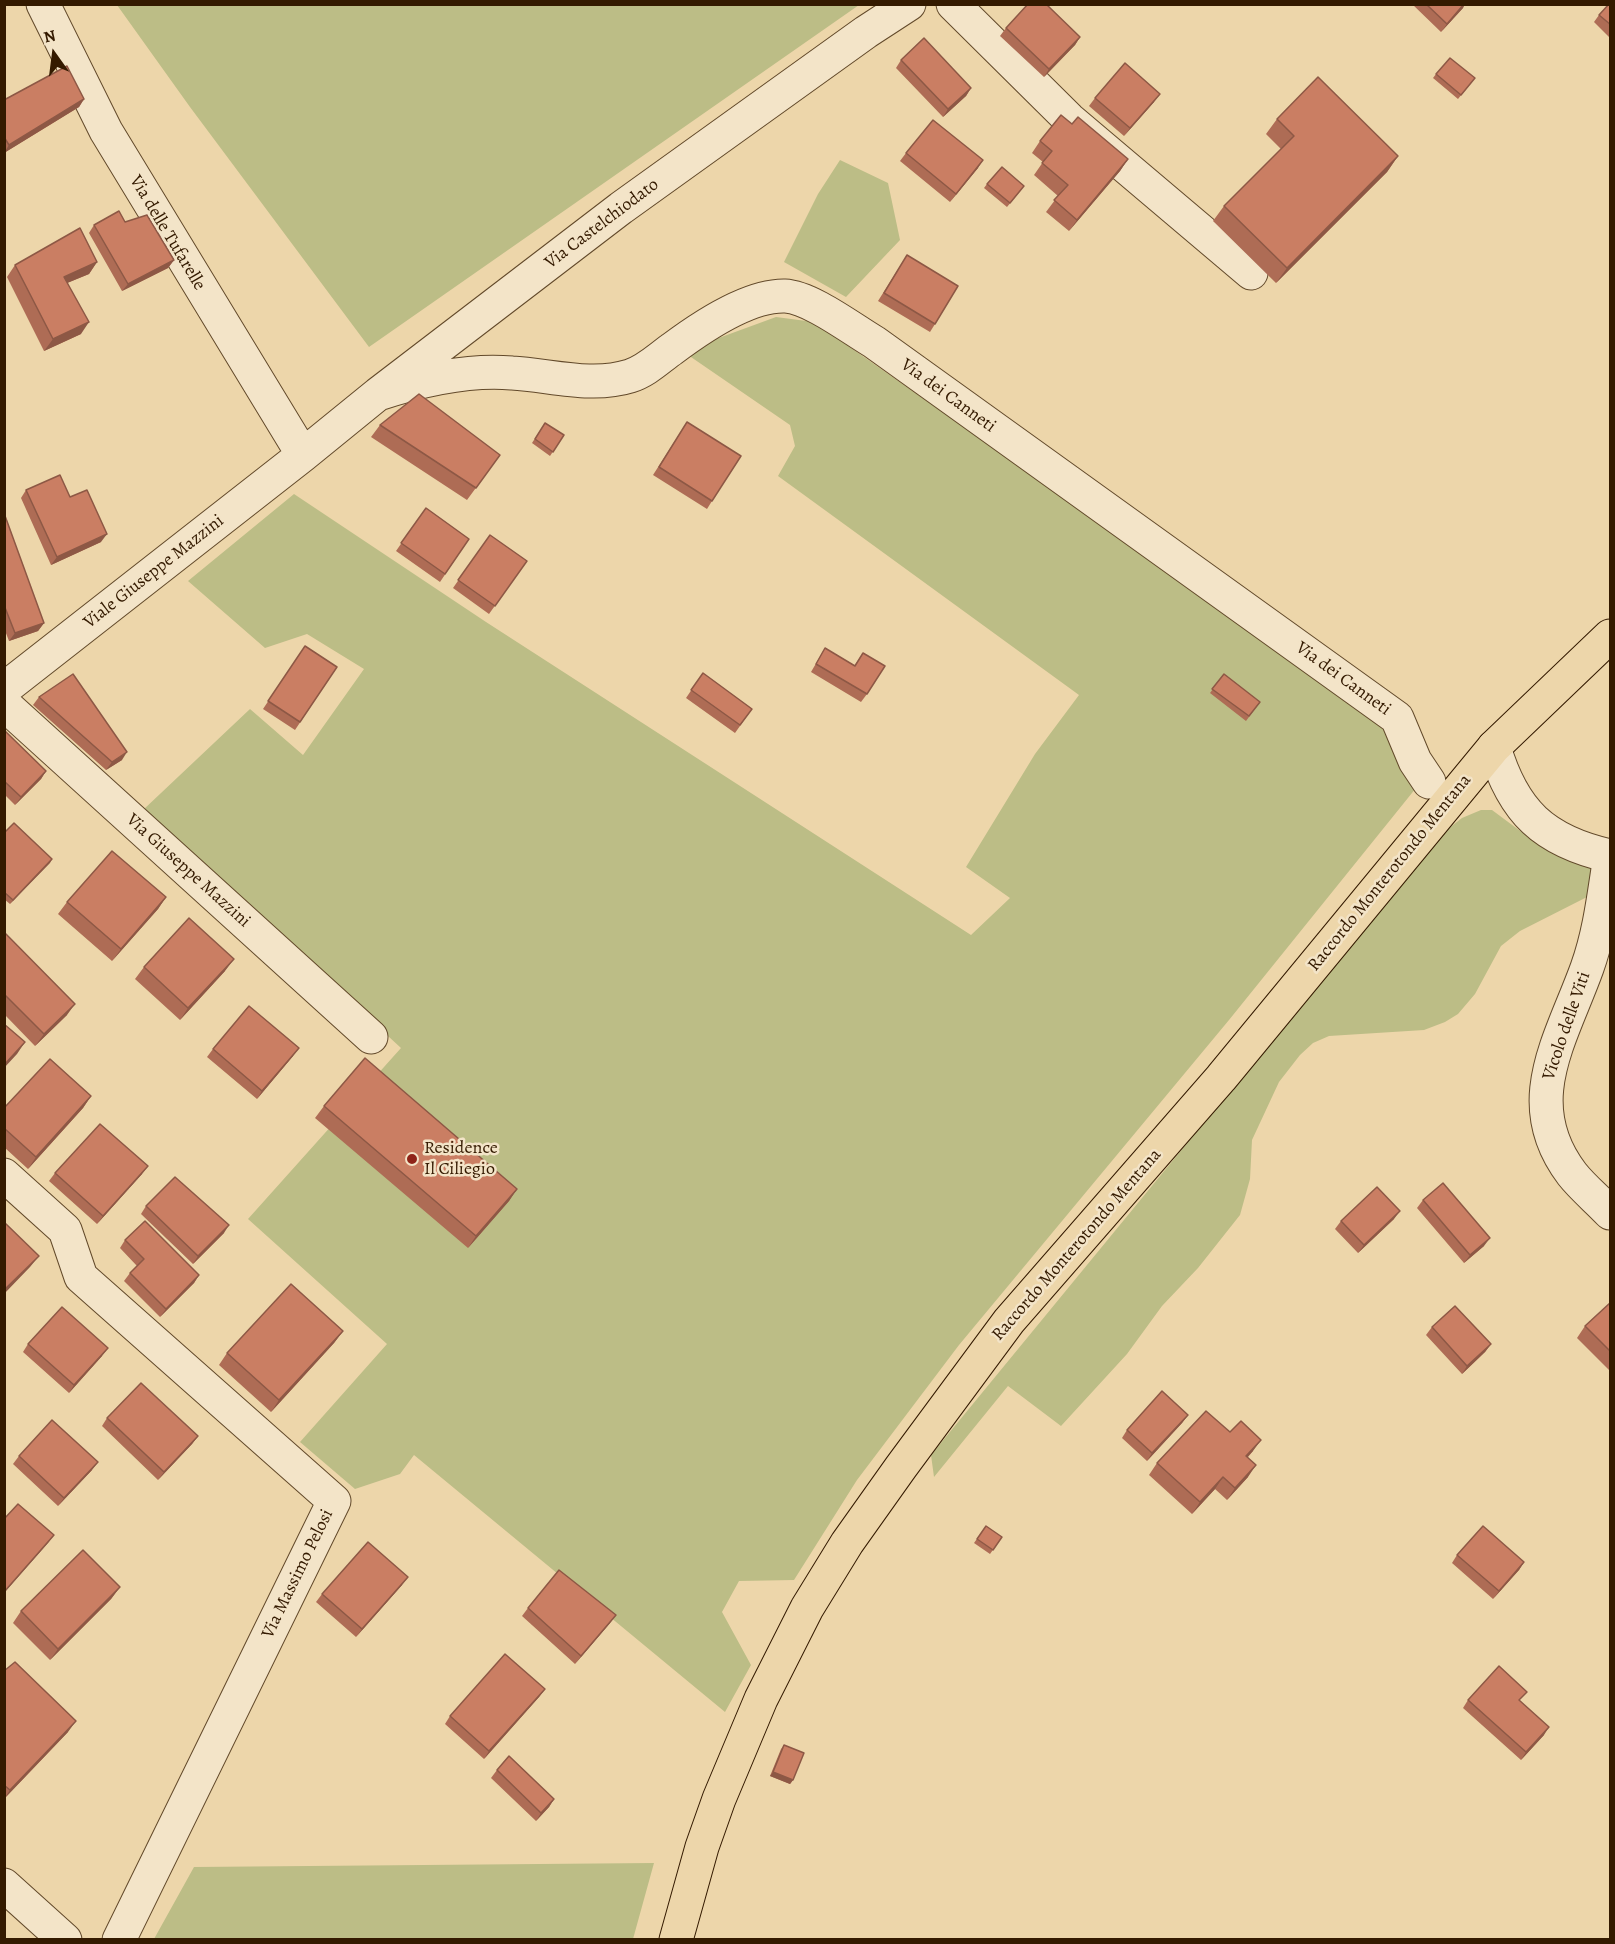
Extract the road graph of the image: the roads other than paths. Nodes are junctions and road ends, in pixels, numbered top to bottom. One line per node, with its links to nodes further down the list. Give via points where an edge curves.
1 (43, 4): 6 (street, Via delle Tufarelle, via 106,132)
2 (909, 4): 5 (street, Via Castelchiodato, via 621,208)
3 (953, 4): 4 (street, via 1069,119)
4 (1251, 273)
5 (378, 394): 6 (street, Via Castelchiodato); 11 (street, Via dei Canneti, via 423,380 488,373 589,381 620,379 641,372 693,334 737,309 773,297 802,300 874,342 1397,718 1415,761)
6 (303, 455): 8 (street, Viale Giuseppe Mazzini)
7 (1611, 636): 10 (main road, Raccordo Monterotondo Mentana)
8 (4, 689)
9 (4, 704): 13 (street, Via Giuseppe Mazzini)
10 (1494, 747): 12 (street, via 1509,787 1535,821 1564,842); 19 (main road, Raccordo Monterotondo Mentana, via 1221,1078 1009,1321 847,1543 785,1648 748,1730 702,1847)
11 (1429, 782)
12 (1610, 856): 15 (street, Vicolo delle Viti, via 1598,932 1549,1069 1545,1102 1550,1129 1564,1163)
13 (371, 1037)
14 (4, 1175): 18 (street, Via Massimo Pelosi, via 65,1230 81,1277 334,1502)
15 (1611, 1213)
16 (4, 1885): 17 (street)
17 (65, 1940)
18 (119, 1940)
19 (676, 1940)

